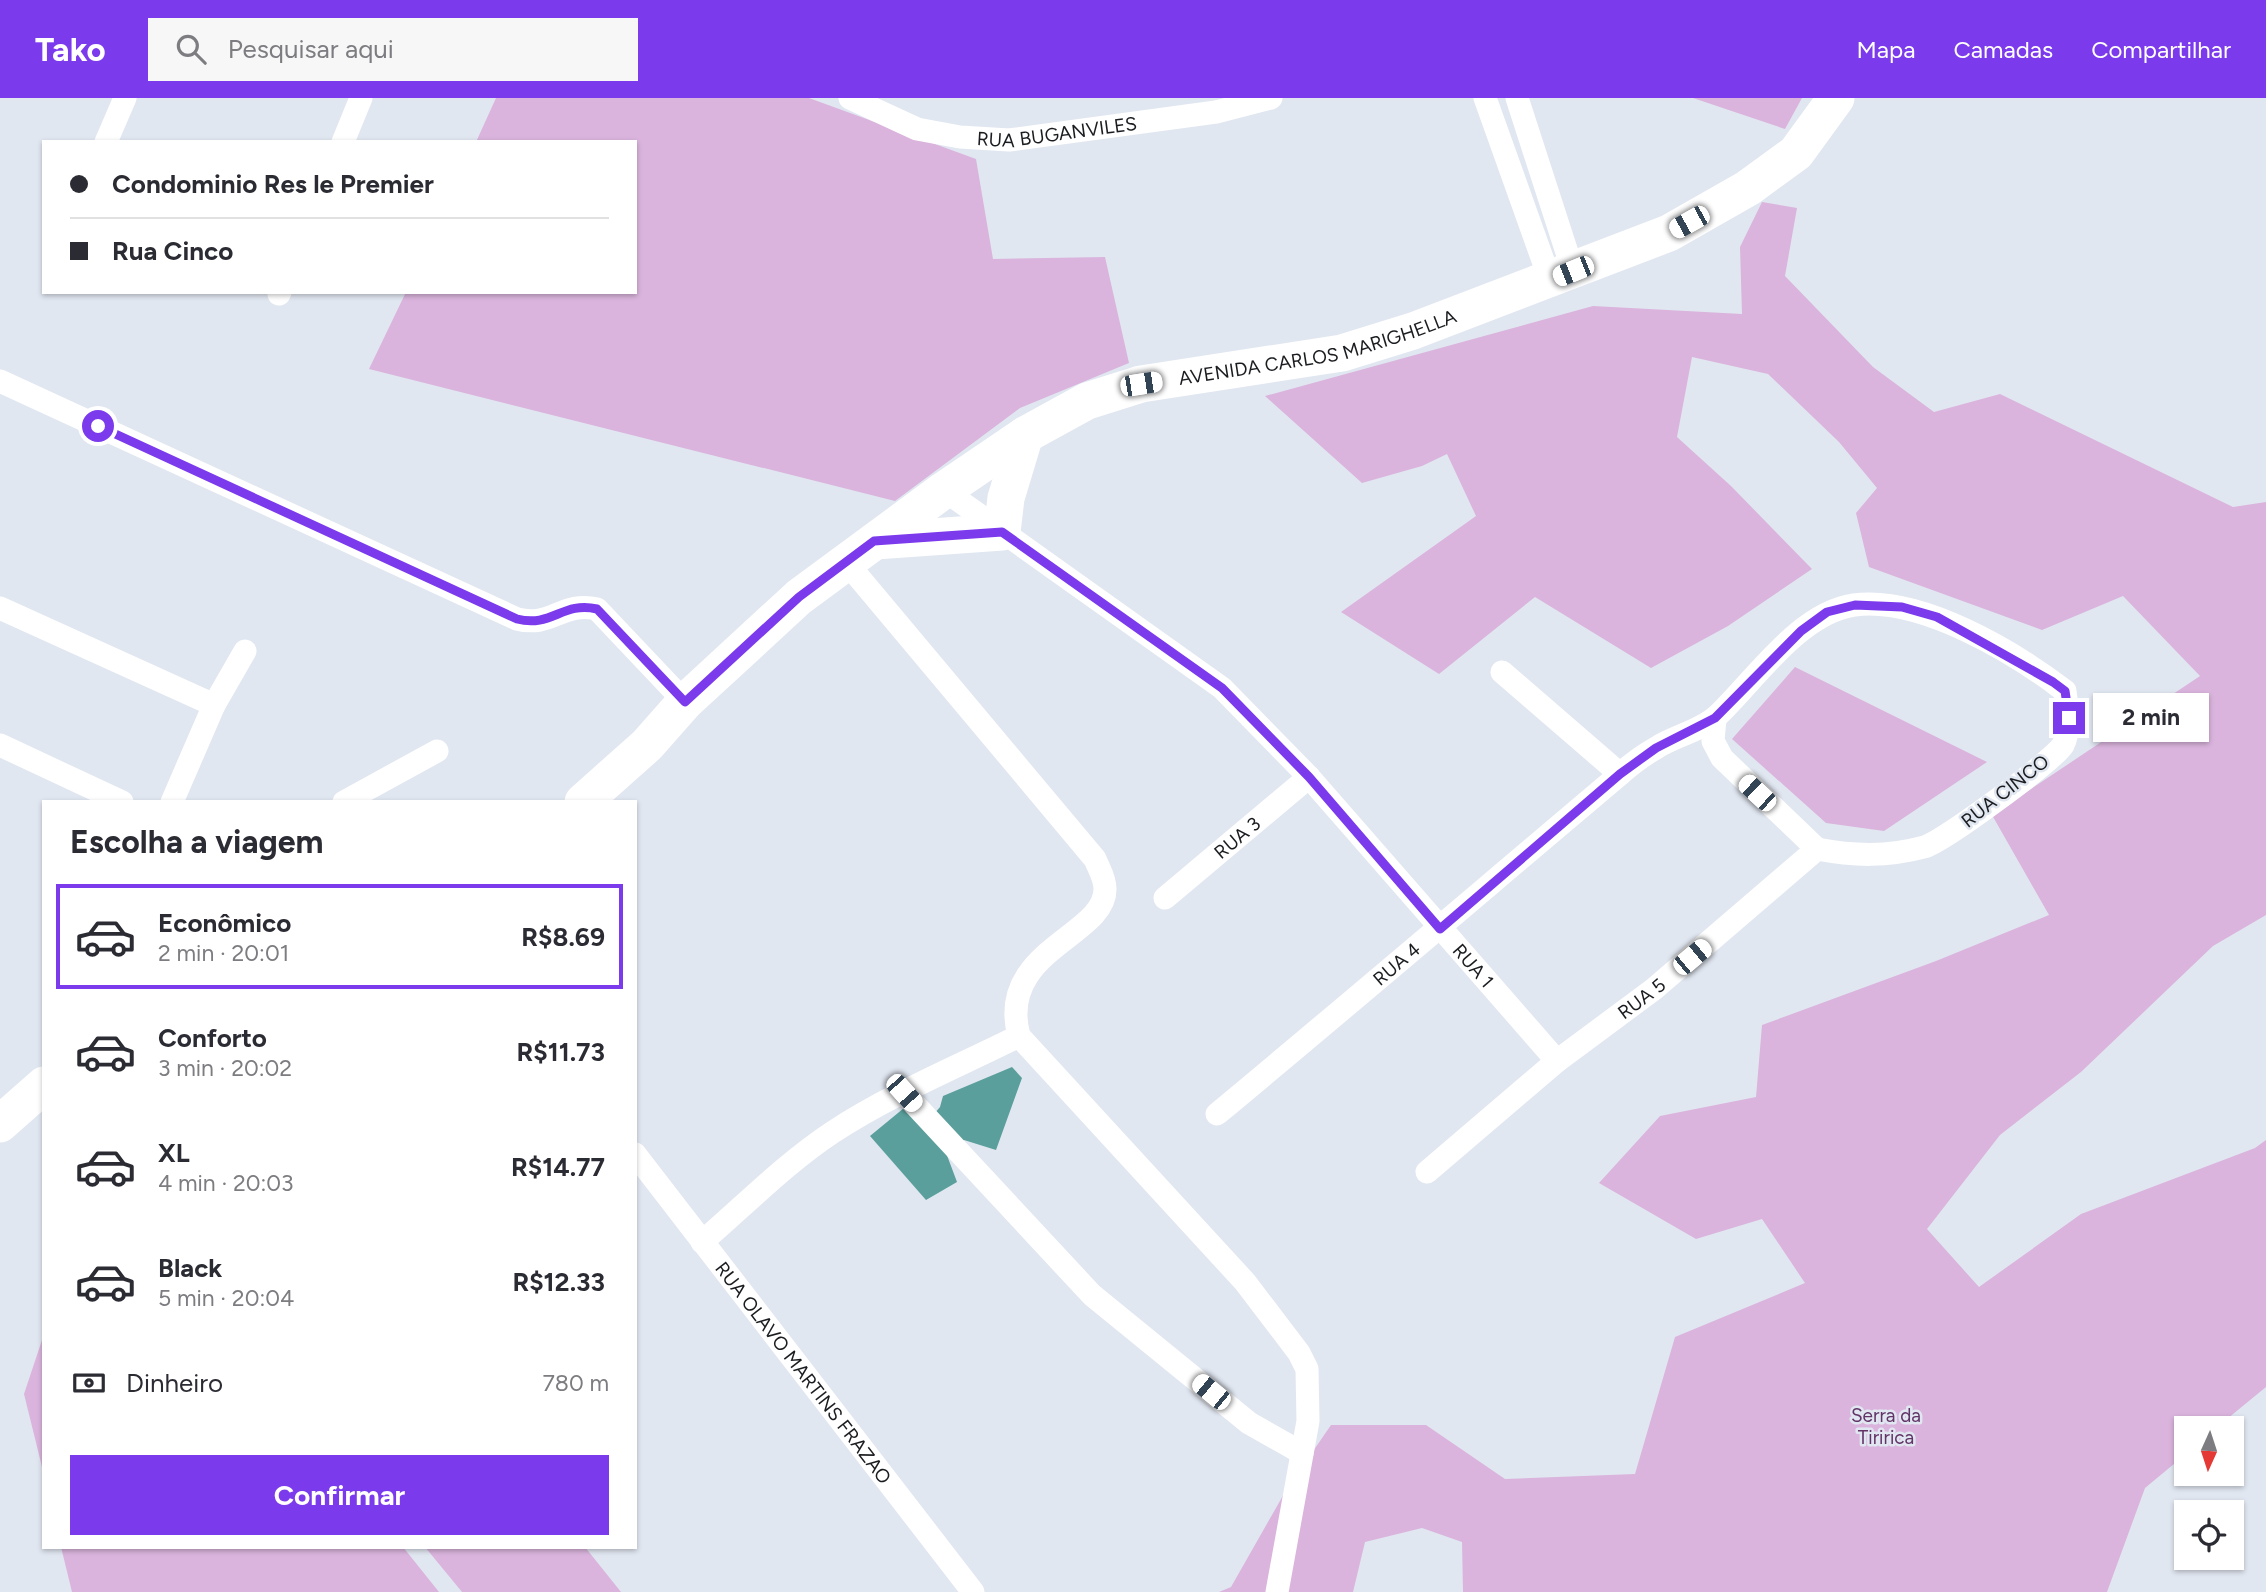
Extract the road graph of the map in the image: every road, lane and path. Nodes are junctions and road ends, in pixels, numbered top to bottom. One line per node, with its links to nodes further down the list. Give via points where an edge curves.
1 (125, 98): 8 (street)
2 (361, 98): 9 (street)
3 (850, 98): 4 (street, RUA BUGANVILES, via 917,129 1009,140 1216,112)
4 (1271, 98)
5 (1485, 98): 10 (street)
6 (1517, 98): 10 (street)
7 (1836, 98): 10 (main road, AVENIDA CARLOS MARIGHELLA, via 1796,153 1748,188 1669,233)
8 (107, 140)
9 (344, 140)
10 (1561, 275): 12 (main road, AVENIDA CARLOS MARIGHELLA, via 1342,353 1141,384 1087,401)
11 (0, 381): 19 (street, via 517,619 546,620 581,605 597,609)
12 (1025, 435): 13 (main road, AVENIDA CARLOS MARIGHELLA); 14 (main road, via 1006,498)
13 (944, 490): 14 (street, RUA 1); 15 (main road, AVENIDA CARLOS MARIGHELLA)
14 (1002, 532): 15 (main road); 25 (street, RUA 1, via 1222,688)
15 (860, 552): 19 (main road, AVENIDA CARLOS MARIGHELLA, via 799,597); 33 (street, via 1095,859 1103,877 1105,892 1098,909 1030,970 1014,1017)
16 (0, 608): 20 (street)
17 (245, 651): 20 (street)
18 (1502, 672): 24 (street)
19 (685, 702): 29 (main road, AVENIDA CARLOS MARIGHELLA, via 647,745)
20 (214, 705): 27 (street)
21 (1715, 718): 24 (street, RUA 4, via 1656,748); 30 (street, via 1713,741 1722,758); 30 (street, RUA CINCO, via 1801,631 1827,612 1855,605 1902,607 1937,617 2041,673 2065,691 2069,718 2063,745 1974,818 1927,846 1895,853 1851,856)
22 (0, 746): 26 (street)
23 (437, 751): 28 (street)
24 (1620, 774): 32 (street, RUA 4)
25 (1309, 777): 31 (street, RUA 3); 32 (street, RUA 1)
26 (118, 800)
27 (173, 800)
28 (348, 800)
29 (585, 800)
30 (1817, 849): 34 (street, RUA 5, via 1654,989)
31 (1166, 898)
32 (1440, 929): 34 (street, RUA 1); 39 (street, RUA 4)
33 (1019, 1036): 37 (street); 44 (street, via 1245,1282 1299,1353 1310,1391)
34 (1558, 1060): 42 (street, RUA 5)
35 (42, 1084): 38 (main road)
36 (42, 1085): 40 (main road)
37 (904, 1093): 43 (street, via 817,1144); 44 (street, via 1115,1315 1249,1423)
38 (0, 1101)
39 (1217, 1114)
40 (0, 1124)
41 (637, 1157): 43 (street, RUA OLAVO MARTINS FRAZAO)
42 (1427, 1172)
43 (702, 1242): 45 (street, RUA OLAVO MARTINS FRAZAO)
44 (1302, 1453): 46 (street)
45 (973, 1592)
46 (1277, 1592)

